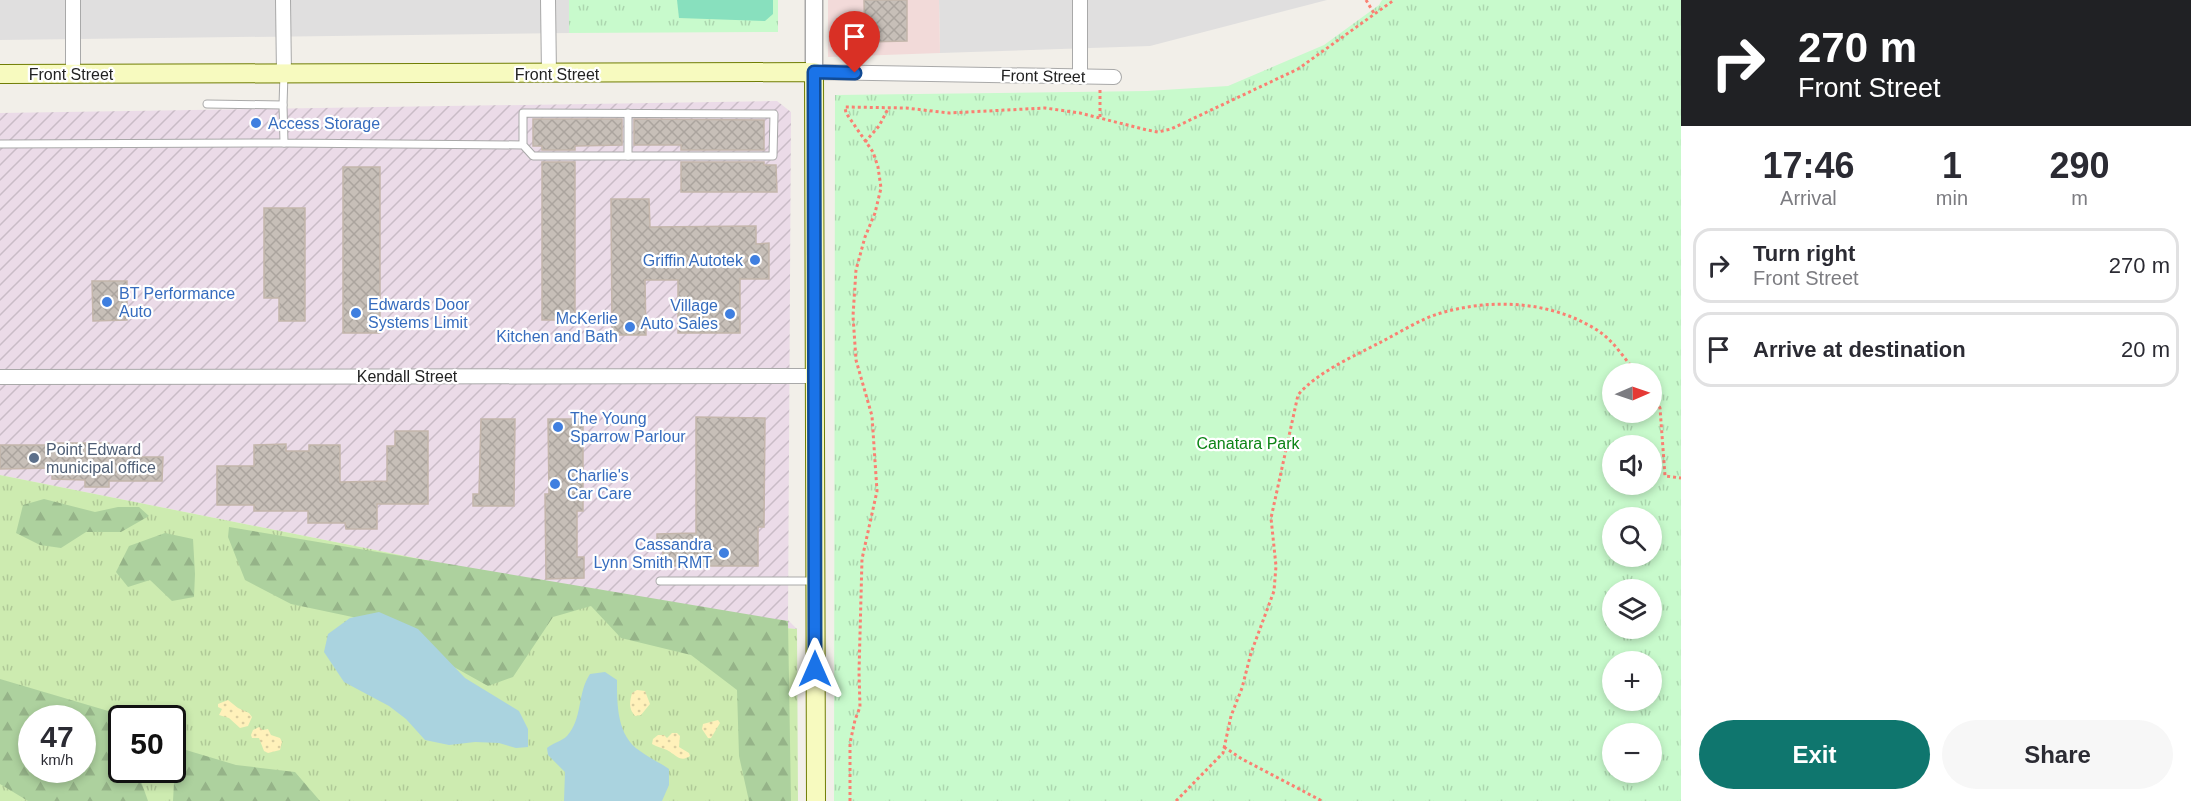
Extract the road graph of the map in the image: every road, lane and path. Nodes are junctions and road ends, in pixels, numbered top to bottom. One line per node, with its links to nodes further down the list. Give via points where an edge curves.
1 (73, 0): 11 (street)
2 (283, 0): 12 (street)
3 (548, 0): 13 (street)
4 (814, 0): 9 (street)
5 (1080, 0): 14 (street)
6 (1366, 0): 8 (path)
7 (1394, 0): 8 (path)
8 (1375, 15): 21 (path, via 1298,69 1171,129 1158,132)
9 (814, 72): 13 (main road, Front Street); 14 (street, Front Street); 28 (main road)
10 (0, 74): 11 (main road, Front Street)
11 (73, 74): 12 (main road, Front Street)
12 (284, 74): 13 (main road, Front Street); 18 (lane)
13 (549, 74)
14 (1080, 77): 15 (street, Front Street)
15 (1114, 77)
16 (1100, 90): 21 (path)
17 (207, 104): 18 (lane)
18 (283, 105): 24 (lane)
19 (888, 108): 21 (path, via 949,113 1045,108); 22 (path); 22 (path, via 845,107)
20 (628, 113): 25 (lane, via 523,113); 26 (lane); 26 (lane, via 774,114 773,156)
21 (1100, 117)
22 (865, 142): 36 (path, via 873,152 881,188 856,270 855,360 867,393 875,438 877,491 862,559 861,690 849,743)
23 (0, 144): 24 (lane)
24 (284, 144): 25 (lane)
25 (523, 145): 26 (lane, via 533,156)
26 (628, 156)
27 (1628, 363): 34 (path, via 1598,330 1571,317 1536,307 1495,303 1439,313 1307,384 1298,395 1271,518 1276,581)
28 (815, 376): 29 (street, Kendall Street); 33 (main road)
29 (0, 377)
30 (1661, 423): 31 (path, via 1665,476)
31 (1681, 478)
32 (660, 581): 33 (lane)
33 (815, 581): 35 (main road)
34 (1223, 746): 37 (path, via 1218,760); 38 (path)
35 (816, 801)
36 (850, 801)
37 (1176, 801)
38 (1322, 801)

